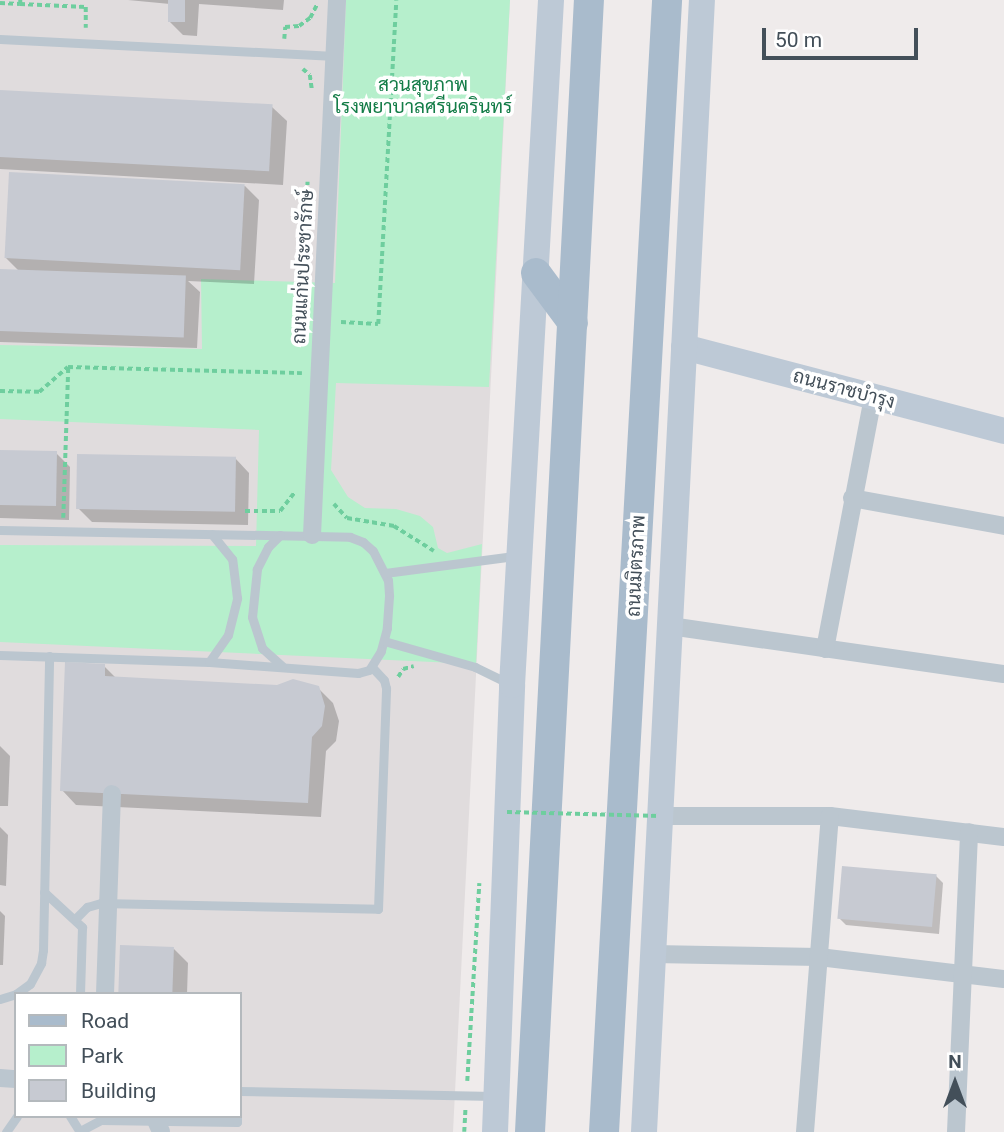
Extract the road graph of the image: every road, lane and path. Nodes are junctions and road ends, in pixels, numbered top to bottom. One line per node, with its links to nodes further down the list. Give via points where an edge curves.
1 (318, 0): 12 (path, via 310,18 299,26 285,27)
2 (337, 0): 13 (street, ถนนแก่นประชารักษ์)
3 (396, 0): 18 (path, via 378,324)
4 (551, 0): 17 (main road)
5 (589, 0): 19 (main road)
6 (667, 0): 71 (main road, ถนนมิตรภาพ)
7 (702, 0): 20 (main road, ถนนมิตรภาพ)
8 (20, 2): 9 (path); 11 (path, via 86,7)
9 (0, 3)
10 (0, 39): 11 (lane)
11 (85, 43): 12 (lane)
12 (284, 54): 13 (lane); 14 (path, via 284,62 297,64 310,75)
13 (335, 56): 18 (street, ถนนแก่นประชารักษ์)
14 (311, 103)
15 (308, 172): 16 (path)
16 (306, 224)
17 (536, 273): 19 (main road); 38 (main road)
18 (321, 321): 28 (street, ถนนแก่นประชารักษ์)
19 (573, 323): 70 (main road)
20 (684, 347): 26 (main road, ถนนราชบำรุง); 40 (main road, ถนนมิตรภาพ)
21 (303, 360): 23 (path)
22 (68, 367): 23 (path); 25 (path, via 39,392); 33 (path)
23 (303, 373): 24 (path)
24 (302, 386)
25 (0, 391)
26 (873, 397): 27 (main road, ถนนราชบำรุง); 29 (street)
27 (1004, 432)
28 (314, 489): 30 (path, via 296,488 280,510); 36 (street, ถนนแก่นประชารักษ์); 37 (path, via 327,489 347,519 394,526)
29 (852, 498): 31 (street); 42 (street)
30 (245, 510)
31 (1004, 526)
32 (0, 530): 33 (lane)
33 (62, 530): 34 (lane)
34 (211, 533): 35 (lane); 45 (lane, via 232,559 237,598 228,635)
35 (280, 535): 36 (lane); 46 (lane, via 257,569 252,617 262,648)
36 (312, 535): 39 (lane, via 363,542)
37 (438, 554)
38 (520, 555): 39 (lane); 49 (main road)
39 (385, 573): 41 (lane, via 389,596)
40 (670, 625): 42 (street); 52 (main road, ถนนมิตรภาพ)
41 (384, 641): 47 (lane); 49 (lane, via 475,667)
42 (825, 649): 48 (street)
43 (0, 655): 44 (lane)
44 (48, 656): 45 (lane); 56 (lane)
45 (209, 662): 46 (lane)
46 (284, 667): 47 (lane, via 358,673)
47 (372, 667): 57 (lane, via 386,688 378,909 102,903 88,907)
48 (1004, 674)
49 (512, 685): 51 (main road)
50 (112, 794): 64 (street, bridge)
51 (507, 812): 52 (path, bridge); 66 (main road)
52 (660, 816): 53 (street); 58 (main road, ถนนมิตรภาพ)
53 (830, 816): 54 (street); 59 (street)
54 (969, 832): 55 (street); 60 (street)
55 (1004, 836)
56 (44, 892): 57 (lane); 62 (lane, via 40,963 30,984)
57 (76, 918): 63 (lane, via 83,932)
58 (653, 954): 59 (street); 72 (main road, ถนนมิตรภาพ)
59 (819, 957): 60 (street); 73 (street)
60 (963, 974): 61 (street); 74 (street)
61 (1004, 979)
62 (19, 992)
63 (80, 992)
64 (104, 992)
65 (242, 1091): 66 (lane)
66 (496, 1096): 69 (main road)
67 (237, 1118): 68 (lane, via 237,1122 101,1120)
68 (80, 1132)
69 (495, 1132)
70 (530, 1132)
71 (604, 1132)
72 (643, 1132)
73 (806, 1132)
74 (956, 1132)

